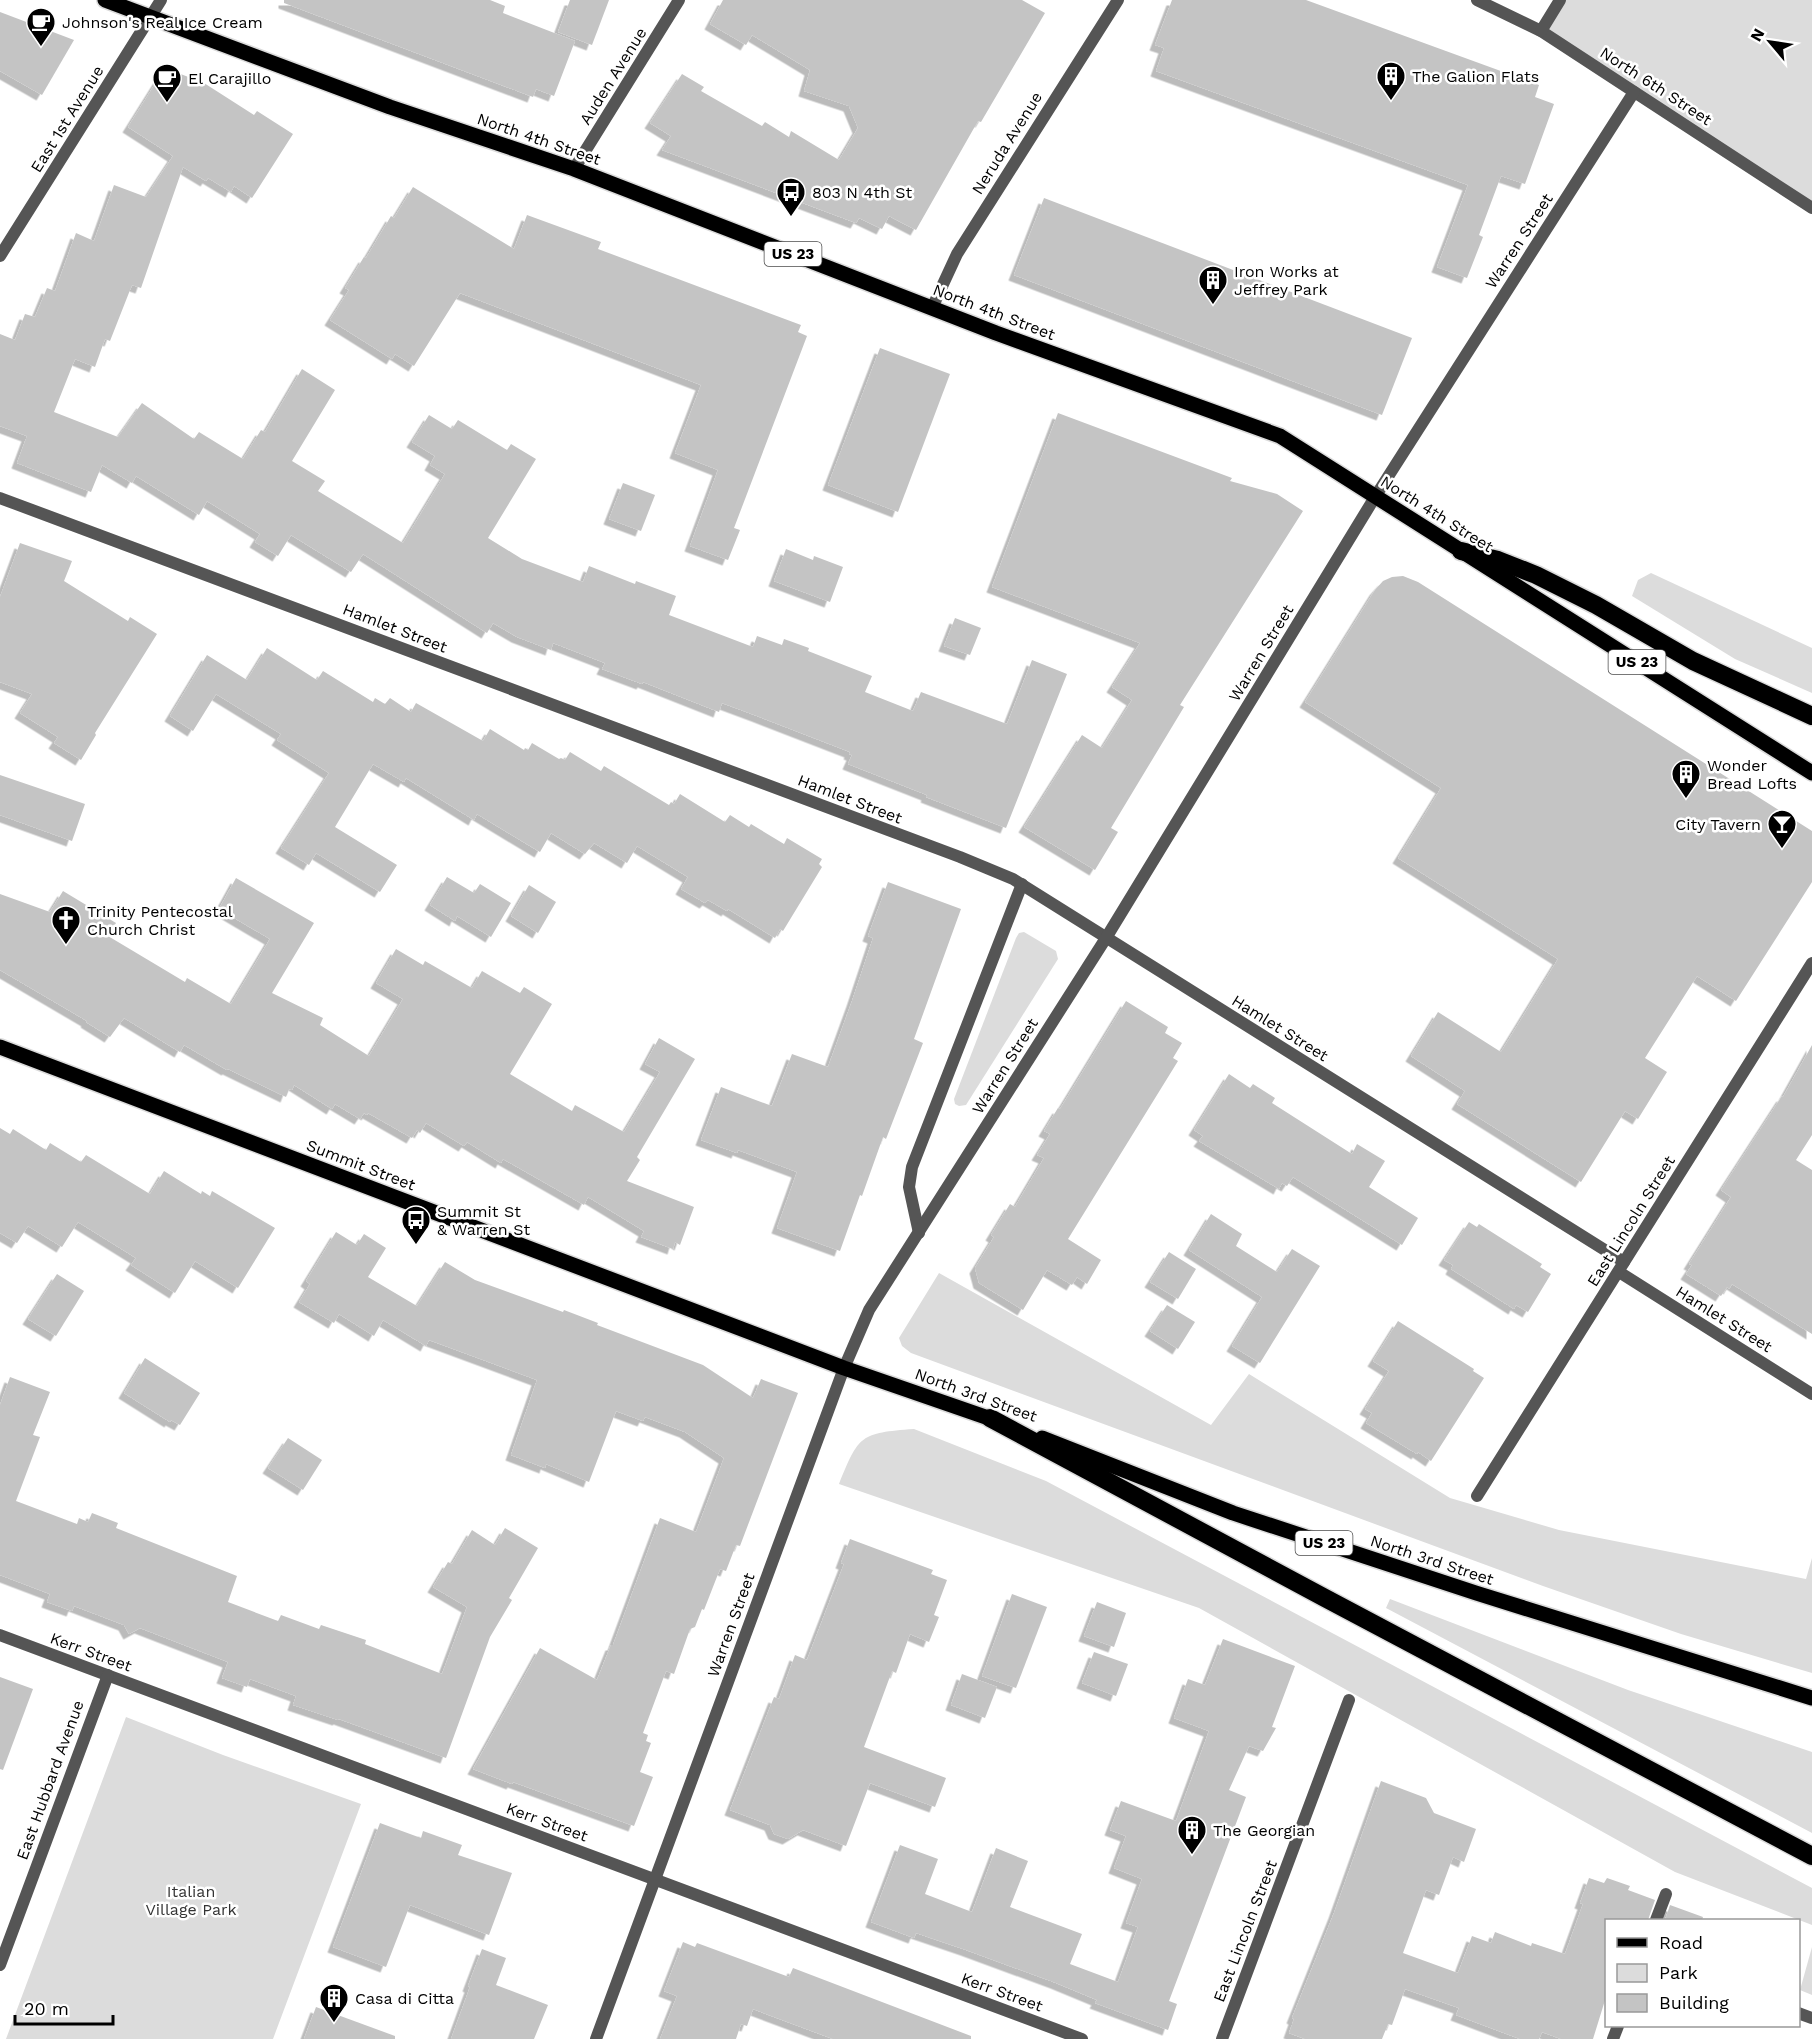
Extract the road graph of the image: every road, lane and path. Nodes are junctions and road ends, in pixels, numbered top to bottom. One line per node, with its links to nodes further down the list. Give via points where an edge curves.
1 (105, 0): 7 (main road, North 4th Street / US 23)
2 (161, 0): 7 (street, East 1st Avenue)
3 (679, 0): 10 (street, Auden Avenue)
4 (1118, 0): 13 (street, Neruda Avenue, via 957,254)
5 (1477, 0): 8 (street, North 6th Street)
6 (1560, 0): 8 (street)
7 (150, 17): 10 (main road, North 4th Street / US 23, via 390,107); 12 (street, East 1st Avenue)
8 (1541, 31): 9 (street, North 6th Street)
9 (1634, 92): 11 (street, North 6th Street); 14 (street, Warren Street)
10 (574, 169): 13 (main road, North 4th Street / US 23)
11 (1812, 208)
12 (0, 256)
13 (932, 308): 14 (main road, North 4th Street / US 23, via 1280,436)
14 (1376, 497): 16 (main road, North 4th Street / US 23); 20 (street, Warren Street)
15 (0, 498): 19 (street, Hamlet Street, via 960,857)
16 (1461, 551): 17 (highway, via 1536,575 1693,661); 18 (main road, North 4th Street / US 23)
17 (1812, 716)
18 (1812, 773)
19 (1022, 884): 20 (street, Hamlet Street); 23 (street, via 912,1167 909,1187)
20 (1106, 938): 23 (street, Warren Street); 24 (street, Hamlet Street)
21 (1812, 963): 24 (street, East Lincoln Street)
22 (0, 1047): 25 (main road, Summit Street / US 23)
23 (919, 1233): 25 (street, Warren Street, via 869,1310)
24 (1621, 1267): 26 (street, Hamlet Street); 28 (street, East Lincoln Street)
25 (844, 1368): 27 (main road, North 3rd Street / US 23); 34 (street, Warren Street)
26 (1812, 1394)
27 (990, 1418): 31 (main road, North 3rd Street / US 23, via 1233,1513); 33 (highway)
28 (1477, 1496)
29 (0, 1635): 30 (street, Kerr Street)
30 (108, 1675): 34 (street, Kerr Street); 37 (street, East Hubbard Avenue)
31 (1812, 1698)
32 (1349, 1700): 40 (street, East Lincoln Street)
33 (1812, 1856)
34 (656, 1880): 38 (street, Warren Street); 39 (street, Kerr Street)
35 (1666, 1894): 36 (street)
36 (1656, 1919)
37 (0, 1965)
38 (596, 2039)
39 (1082, 2039)
40 (1222, 2039)

